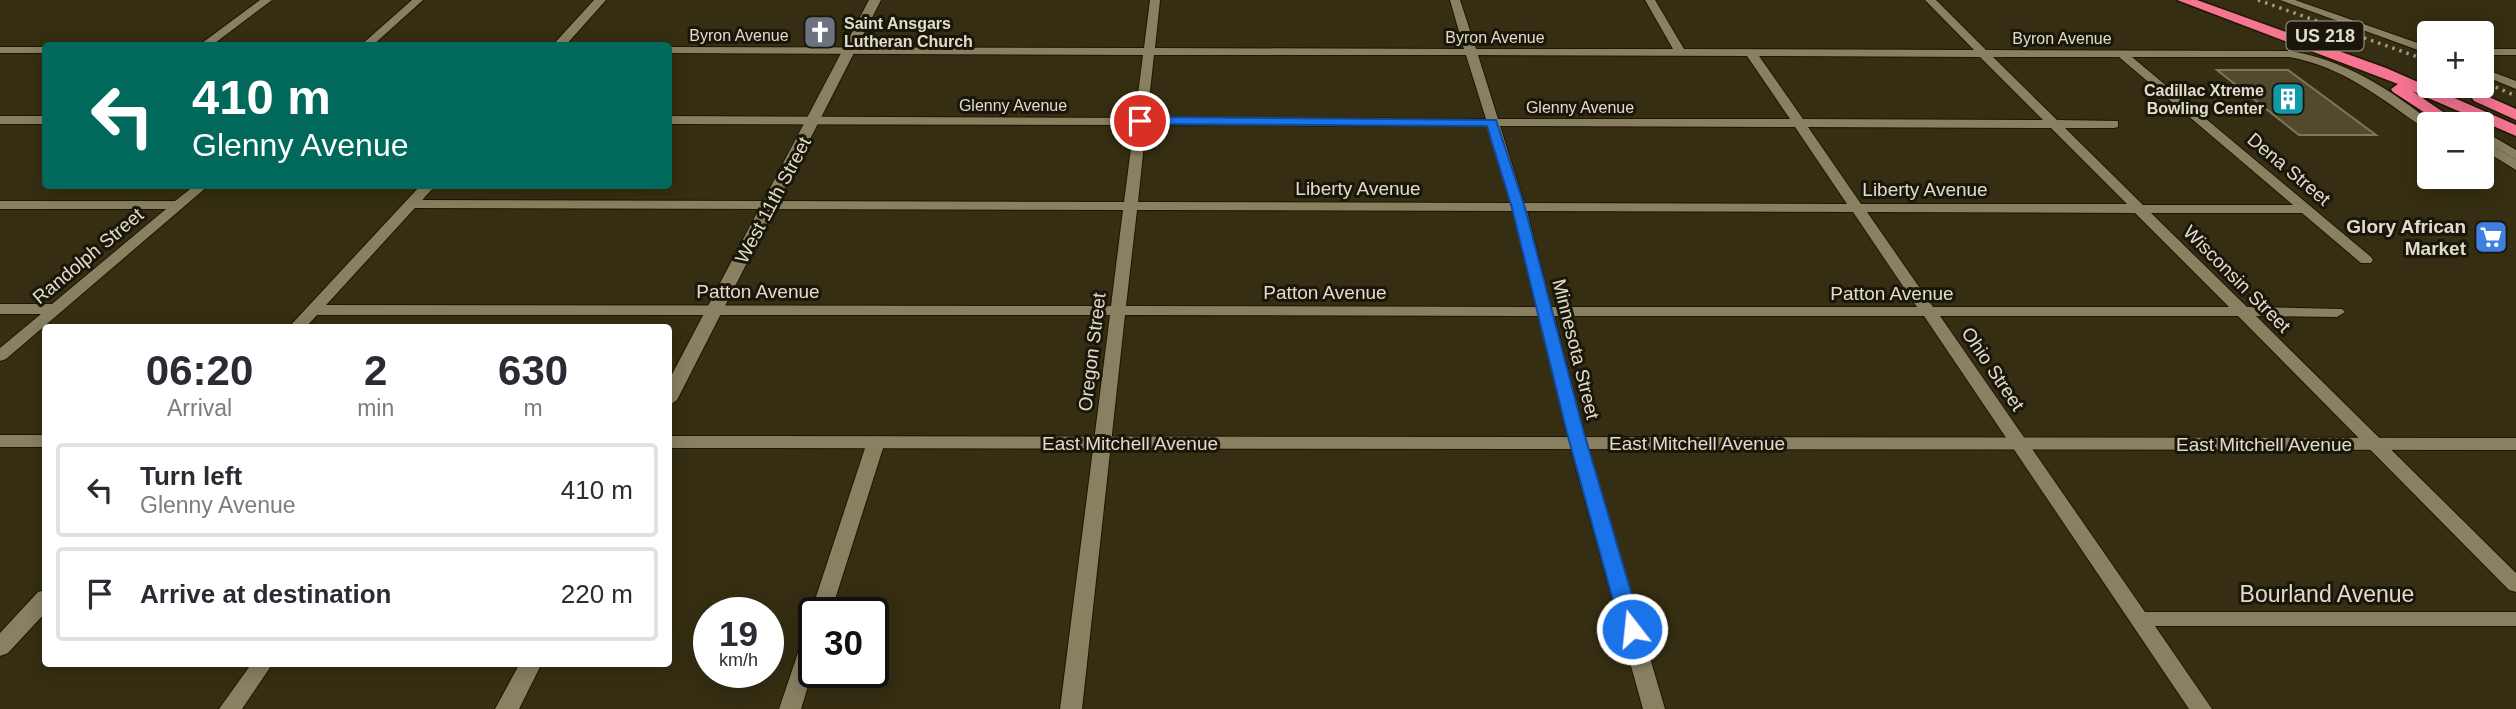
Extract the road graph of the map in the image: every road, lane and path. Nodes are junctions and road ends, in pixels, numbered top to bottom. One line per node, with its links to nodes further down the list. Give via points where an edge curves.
1 (267, 0): 13 (street)
2 (418, 0): 14 (street)
3 (600, 0): 15 (street)
4 (875, 0): 20 (street, West 11th Street)
5 (1155, 0): 21 (street, Oregon Street)
6 (1455, 0): 22 (street, Minnesota Street)
7 (1650, 0): 25 (street)
8 (1930, 0): 27 (street, Wisconsin Street)
9 (2184, 0): 12 (highway, US 218)
10 (2219, 0): 29 (highway, US 218)
11 (2286, 0): 16 (street)
12 (2237, 18): 33 (highway, via 2366,72); 45 (highway, US 218, via 2381,71)
13 (208, 42)
14 (370, 42)
15 (562, 42)
16 (2417, 47)
17 (0, 50): 18 (street)
18 (42, 50)
19 (672, 50): 20 (street, Byron Avenue)
20 (850, 50): 21 (street, Byron Avenue); 39 (street, West 11th Street)
21 (1149, 52): 22 (street, Byron Avenue); 40 (street, Oregon Street)
22 (1470, 52): 25 (street, Byron Avenue); 41 (street, Minnesota Street)
23 (2494, 52): 24 (street)
24 (2516, 52)
25 (1681, 53): 26 (street, Byron Avenue)
26 (1751, 53): 27 (street, Byron Avenue); 42 (street, Ohio Street)
27 (1984, 54): 28 (street, Byron Avenue); 43 (street, Wisconsin Street)
28 (2122, 54): 35 (street, Byron Avenue, via 2289,54 2321,60 2348,72); 60 (street, Dena Street)
29 (2417, 71)
30 (2494, 76): 31 (street)
31 (2516, 85)
32 (2479, 98): 34 (highway)
33 (2435, 112)
34 (2516, 114)
35 (2417, 118)
36 (0, 120): 37 (street)
37 (42, 120)
38 (672, 120): 39 (street, Glenny Avenue)
39 (815, 121): 40 (street, Glenny Avenue); 55 (street, West 11th Street)
40 (1140, 121): 41 (street, Glenny Avenue); 56 (street, Oregon Street)
41 (1492, 122): 42 (street, Glenny Avenue); 57 (street, Minnesota Street)
42 (1800, 123): 43 (street, Glenny Avenue); 58 (street, Ohio Street)
43 (2054, 124): 44 (street, Glenny Avenue); 59 (street, Wisconsin Street)
44 (2114, 124)
45 (2516, 131)
46 (2494, 142): 48 (street)
47 (2494, 152): 49 (street)
48 (2516, 156)
49 (2516, 166)
50 (197, 189): 54 (street, Randolph Street)
51 (425, 189): 52 (street)
52 (411, 204): 55 (street, Liberty Avenue); 64 (street)
53 (0, 205): 54 (street)
54 (178, 205): 63 (street, Randolph Street)
55 (769, 206): 56 (street, Liberty Avenue); 65 (street, West 11th Street)
56 (1130, 206): 57 (street, Liberty Avenue); 66 (street, Oregon Street)
57 (1519, 208): 58 (street, Liberty Avenue); 67 (street, Minnesota Street)
58 (1858, 208): 59 (street, Liberty Avenue); 68 (street, Ohio Street)
59 (2139, 209): 60 (street, Liberty Avenue); 69 (street, Wisconsin Street)
60 (2306, 209): 61 (street, Dena Street)
61 (2366, 260)
62 (0, 309): 63 (street)
63 (55, 309): 72 (street, Randolph Street)
64 (313, 310): 65 (street, Patton Avenue); 71 (street)
65 (716, 310): 66 (street, Patton Avenue); 73 (street, West 11th Street)
66 (1118, 311): 67 (street, Patton Avenue); 78 (street, Oregon Street)
67 (1545, 312): 68 (street, Patton Avenue); 79 (street, Minnesota Street)
68 (1929, 312): 69 (street, Patton Avenue); 80 (street, Ohio Street)
69 (2243, 312): 70 (street, Patton Avenue); 81 (street, Wisconsin Street)
70 (2337, 312)
71 (300, 324)
72 (0, 356)
73 (672, 392)
74 (0, 441): 75 (street)
75 (42, 441)
76 (672, 442): 77 (street, East Mitchell Avenue)
77 (876, 442): 78 (street, East Mitchell Avenue); 84 (street)
78 (1102, 443): 79 (street, East Mitchell Avenue); 95 (street, Oregon Street)
79 (1578, 443): 80 (street, East Mitchell Avenue); 96 (street, Minnesota Street)
80 (2020, 444): 81 (street, East Mitchell Avenue); 86 (street, Ohio Street)
81 (2375, 444): 82 (street, East Mitchell Avenue); 83 (street, Wisconsin Street)
82 (2516, 444)
83 (2516, 585)
84 (826, 597)
85 (42, 602): 88 (street)
86 (2139, 619): 87 (street, Bourland Avenue); 97 (street, Ohio Street)
87 (2516, 619)
88 (0, 647)
89 (260, 667): 92 (street)
90 (529, 667): 93 (street)
91 (798, 684): 94 (street)
92 (230, 709)
93 (507, 709)
94 (790, 709)
95 (1070, 709)
96 (1654, 709)
97 (2201, 709)

